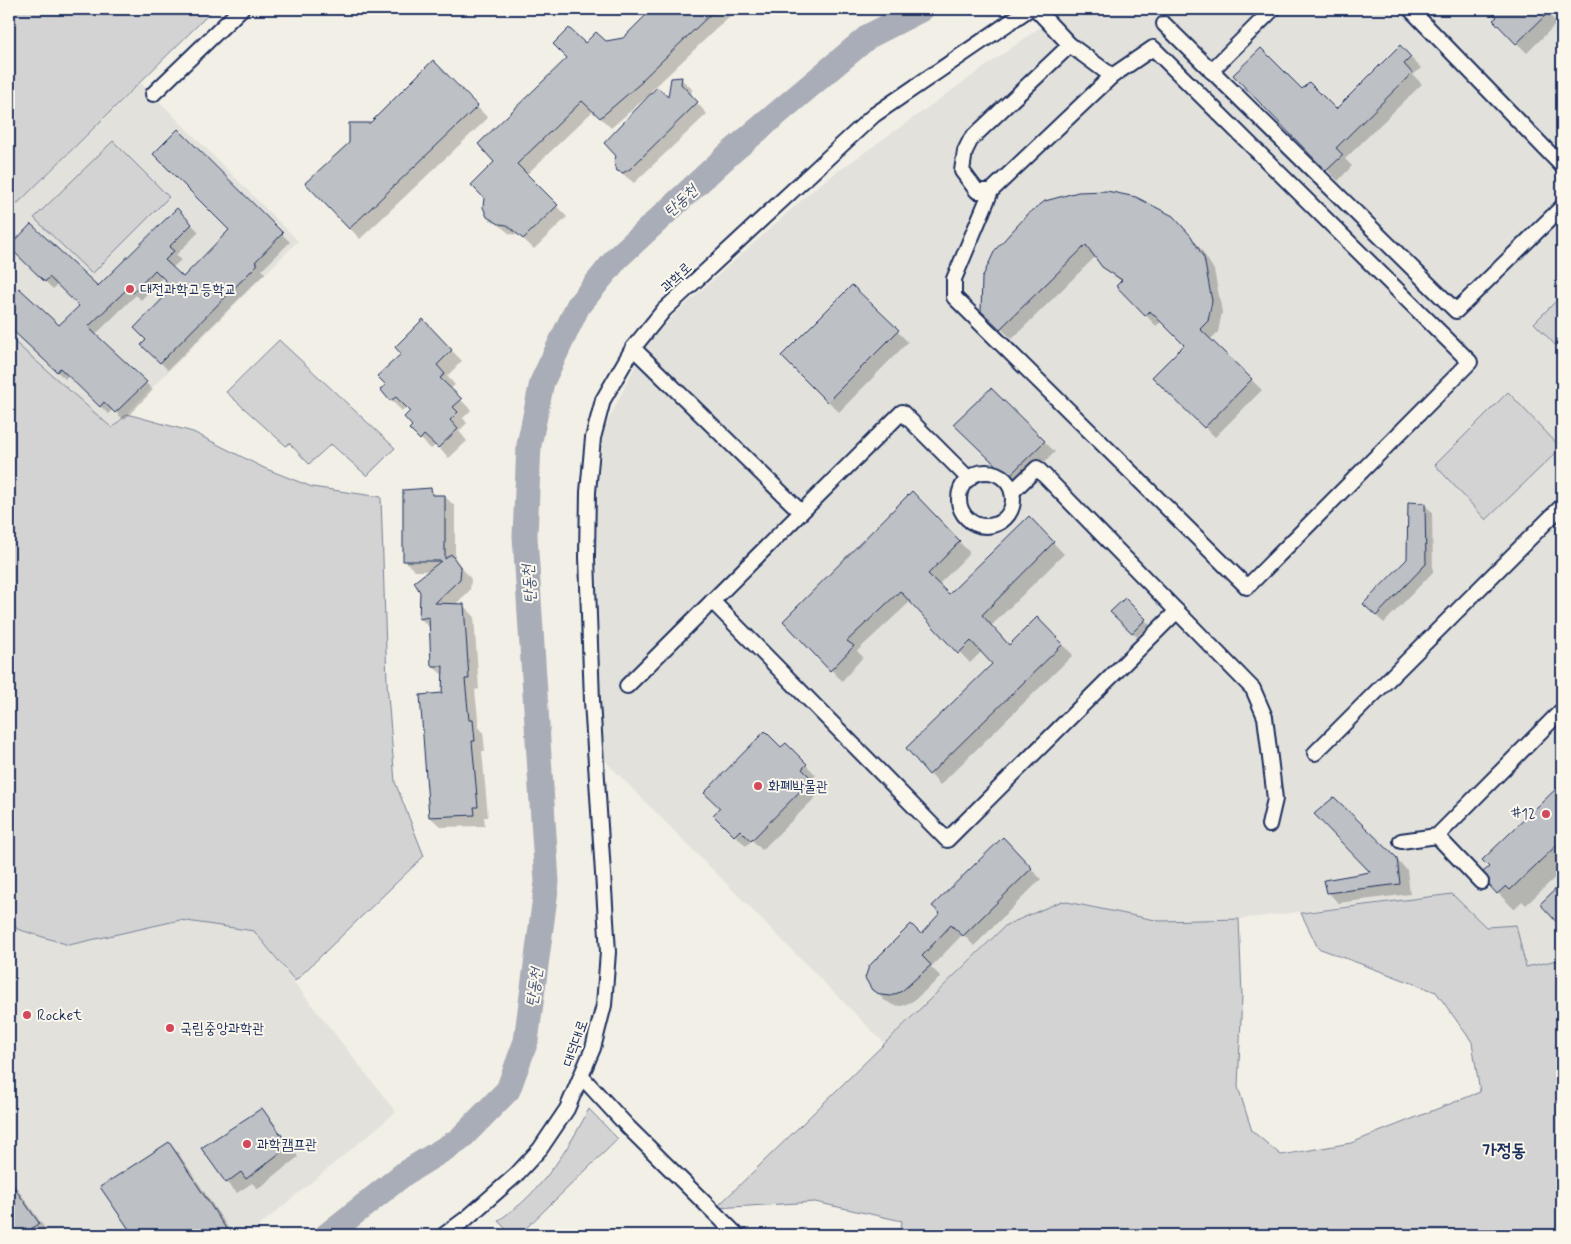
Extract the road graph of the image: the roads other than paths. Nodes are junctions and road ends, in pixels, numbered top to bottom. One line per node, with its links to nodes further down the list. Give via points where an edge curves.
1 (241, 9): 10 (lane)
2 (1029, 9): 14 (lane, 과학로, via 874,115 664,310)
3 (1036, 9): 7 (lane)
4 (1273, 9): 8 (lane)
5 (1410, 9): 11 (lane)
6 (1164, 24): 8 (lane)
7 (1070, 44): 9 (lane); 12 (lane, via 971,139 965,151 962,171 977,191)
8 (1211, 71): 13 (lane, via 1456,311)
9 (1112, 76): 12 (lane); 12 (lane, via 1153,48 1470,362 1247,587 954,297 954,279)
10 (153, 94)
11 (1562, 166)
12 (991, 191)
13 (1562, 207)
14 (633, 348): 18 (lane); 22 (lane, 과학로, via 604,400 593,438 587,557)
15 (969, 479): 16 (lane, via 981,473 997,474); 16 (lane, via 962,489 961,507 972,522 980,525 989,526 1006,518 1011,510); 18 (lane, via 902,412)
16 (1012, 492): 20 (lane, via 1038,468)
17 (1562, 506): 24 (lane)
18 (801, 512): 19 (lane)
19 (712, 602): 20 (lane, via 947,840); 21 (lane)
20 (1177, 612): 25 (lane, via 1253,689 1265,717 1275,799)
21 (627, 686)
22 (592, 701): 29 (lane, 대덕대로, via 608,952 604,1005 593,1048)
23 (1562, 710): 26 (lane)
24 (1315, 753)
25 (1269, 824)
26 (1437, 836): 27 (lane); 28 (lane)
27 (1402, 840)
28 (1481, 882)
29 (581, 1076): 30 (lane, 대덕대로, via 567,1109 540,1149 516,1175); 31 (lane)
30 (444, 1235)
31 (736, 1235)

